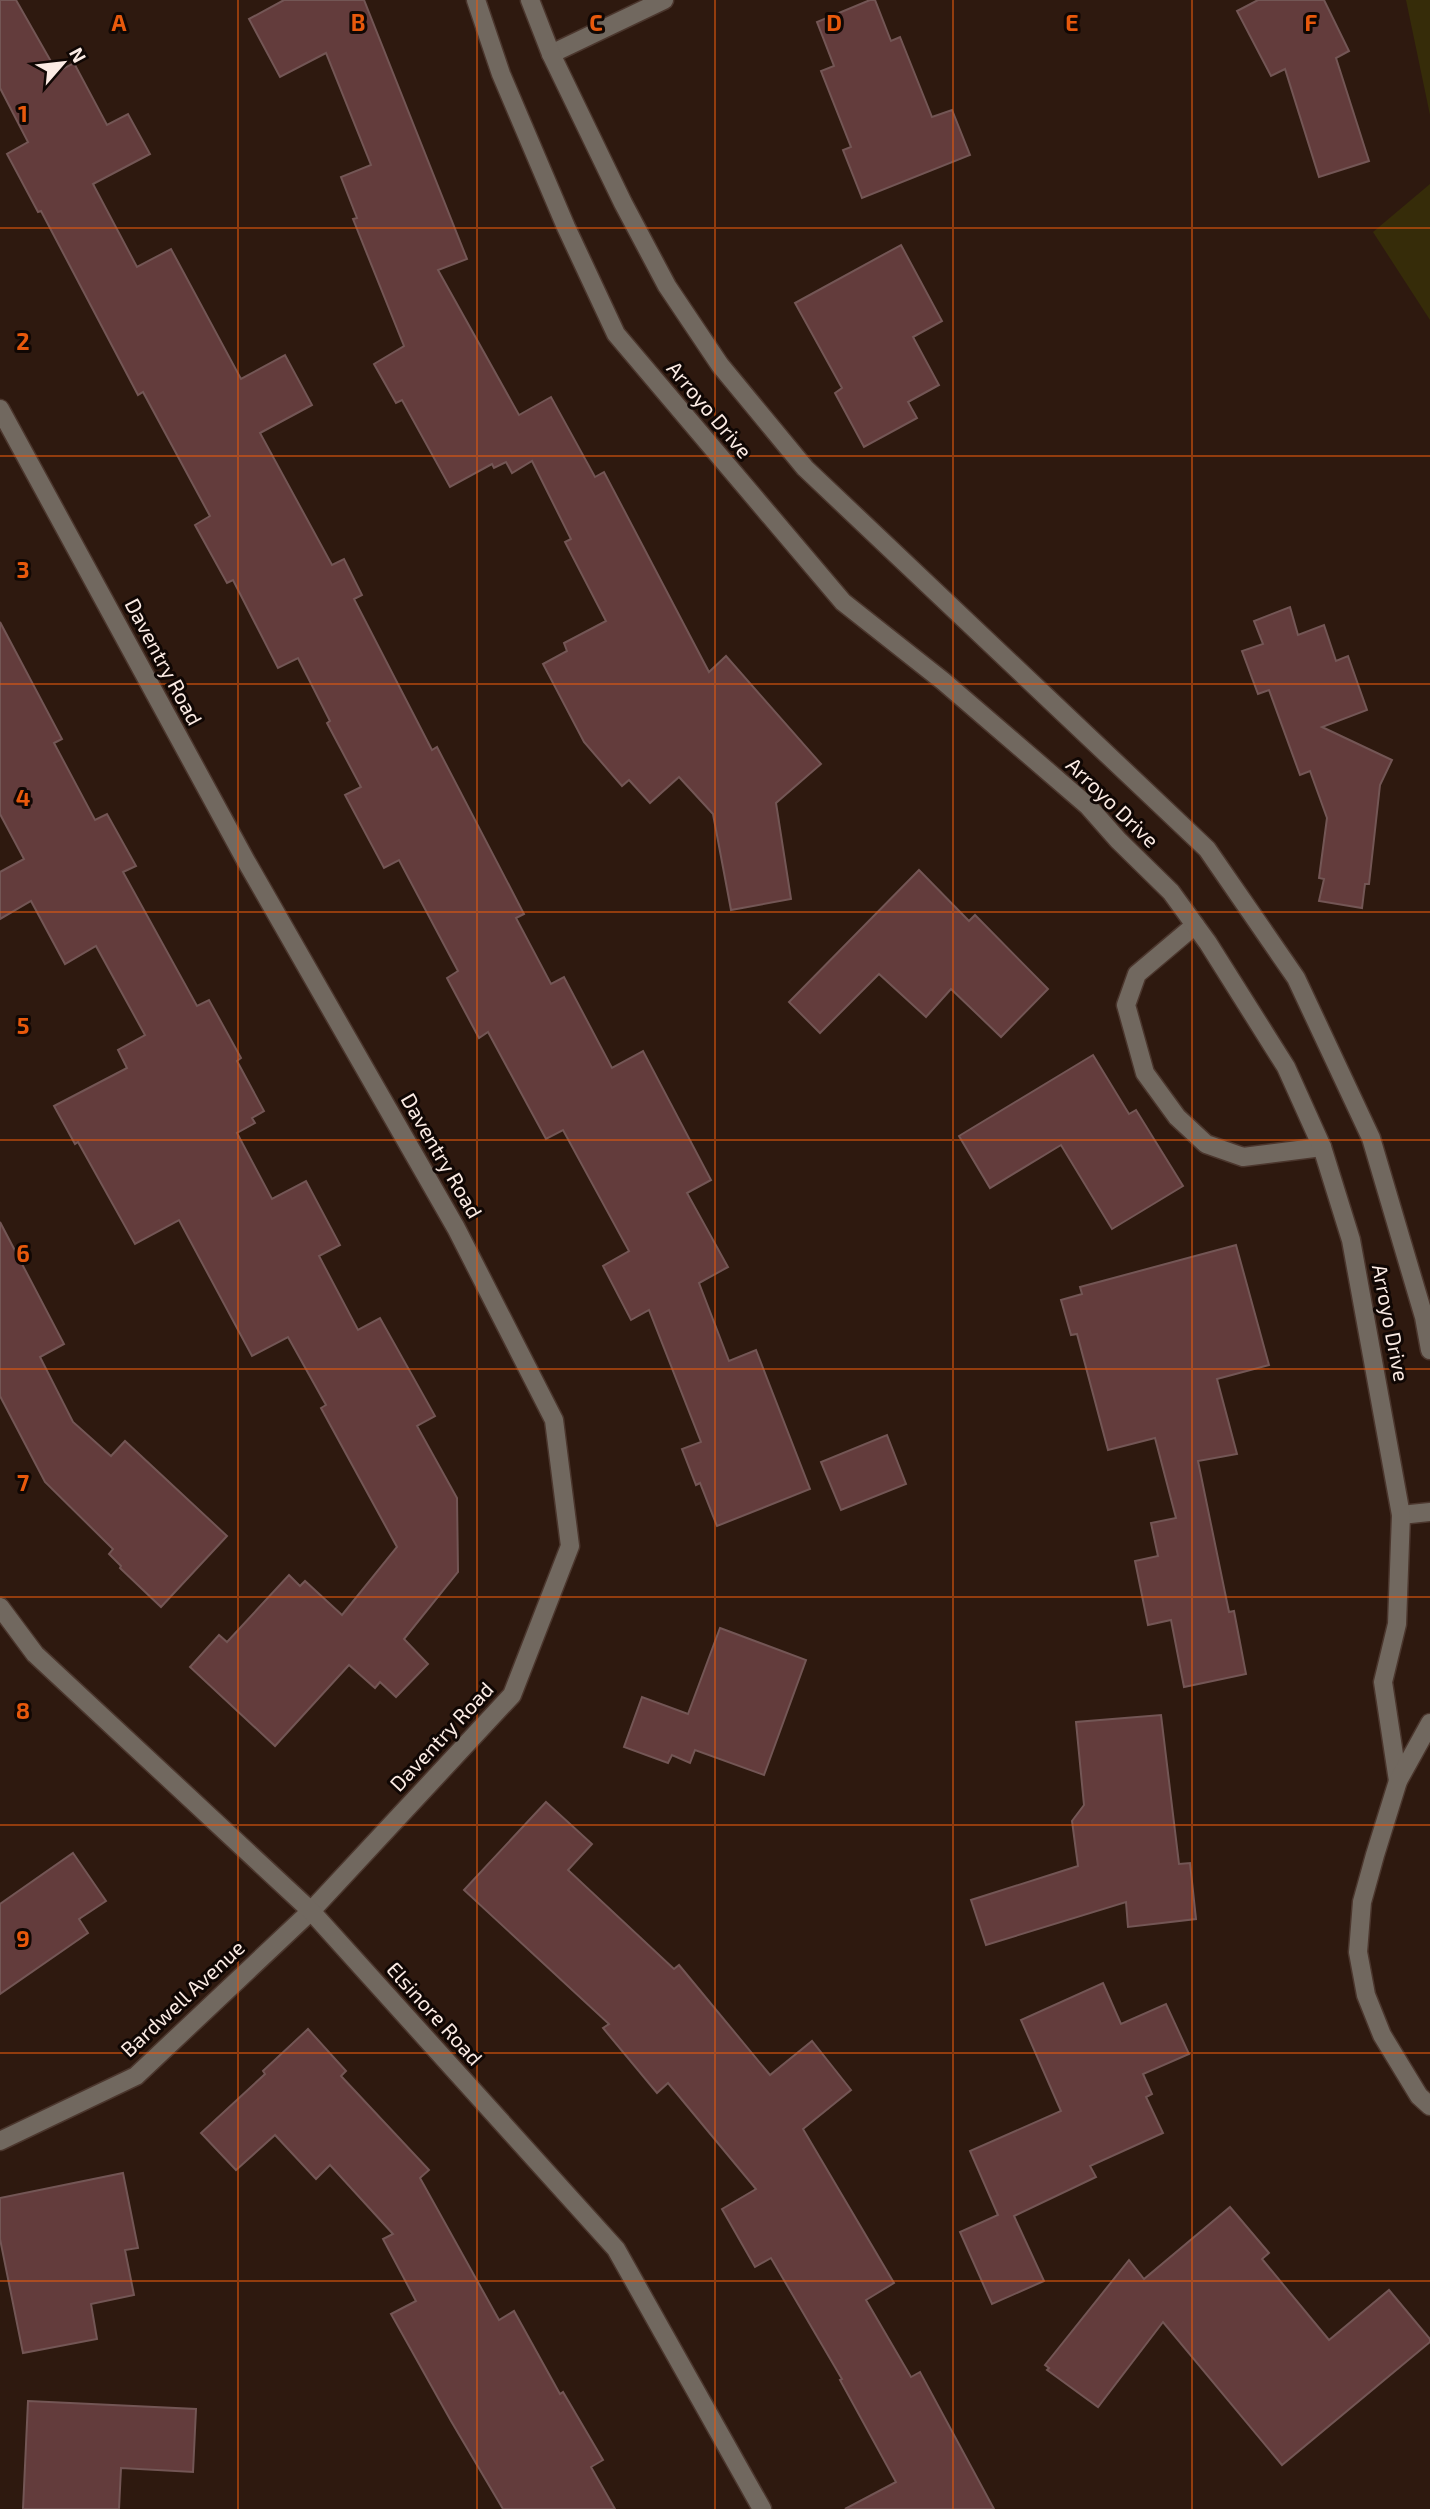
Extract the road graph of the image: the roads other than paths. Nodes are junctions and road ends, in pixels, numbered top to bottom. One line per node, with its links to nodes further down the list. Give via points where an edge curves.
1 (476, 0): 6 (street, Arroyo Drive, via 501,74 616,334 843,602 943,681 1087,806 1171,892)
2 (530, 0): 4 (street, Arroyo Drive)
3 (664, 0): 4 (street)
4 (551, 54): 8 (street, Arroyo Drive, via 667,286 720,365 805,468 1207,849 1289,967 1371,1138)
5 (0, 409): 14 (street, Daventry Road, via 246,861 456,1228 554,1420 570,1546 512,1695)
6 (1195, 925): 7 (street, Arroyo Drive, via 1286,1067); 7 (street, via 1137,974 1126,1005 1145,1073 1177,1117 1206,1144 1243,1157)
7 (1322, 1147): 10 (street, Arroyo Drive, via 1351,1240)
8 (1430, 1350)
9 (1430, 1512): 10 (street)
10 (1401, 1515): 13 (street, Arroyo Drive, via 1397,1624 1383,1682)
11 (0, 1607): 14 (street, Elsinore Road, via 35,1654)
12 (1430, 1723): 13 (street, Arroyo Drive)
13 (1398, 1781): 15 (street, Arroyo Drive, via 1362,1902 1358,1952 1366,1995 1382,2035 1419,2096)
14 (311, 1912): 16 (street, Bardwell Avenue, via 136,2076); 17 (street, Elsinore Road, via 616,2249)
15 (1430, 2106)
16 (0, 2141)
17 (762, 2509)

